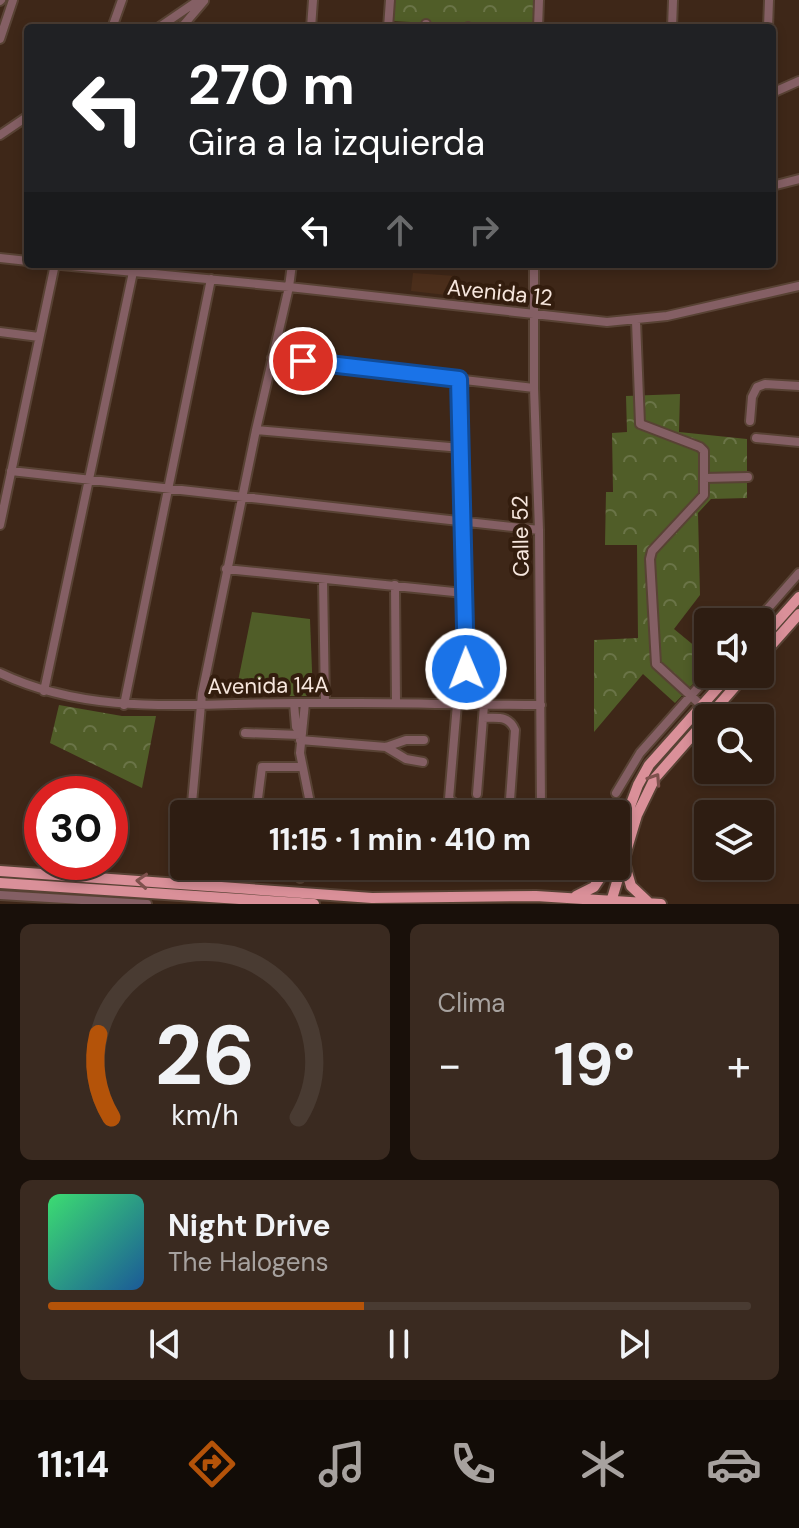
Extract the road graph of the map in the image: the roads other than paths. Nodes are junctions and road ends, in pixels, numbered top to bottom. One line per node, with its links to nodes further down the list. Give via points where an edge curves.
1 (13, 0): 17 (street)
2 (122, 0): 9 (street)
3 (202, 0): 10 (street); 11 (street)
4 (313, 0): 12 (street)
5 (390, 0): 13 (street)
6 (539, 0): 14 (street)
7 (673, 0): 15 (street)
8 (769, 0): 16 (street)
9 (113, 24)
10 (164, 24)
11 (184, 24)
12 (311, 24)
13 (388, 24)
14 (538, 24)
15 (672, 24)
16 (768, 24)
17 (0, 39)
18 (799, 81): 19 (street)
19 (776, 91)
20 (24, 119): 21 (street)
21 (0, 135)
22 (799, 179): 23 (street)
23 (776, 185)
24 (0, 258): 25 (street)
25 (24, 261)
26 (52, 268): 37 (street)
27 (93, 268): 30 (street, Avenida 12)
28 (291, 268): 33 (street)
29 (534, 268): 34 (street, Calle 52)
30 (133, 272): 31 (street, Avenida 12); 50 (street)
31 (211, 279): 33 (street, Avenida 12); 51 (street)
32 (799, 286): 35 (street, Avenida 12)
33 (289, 287): 34 (street, Avenida 12); 38 (street)
34 (533, 314): 35 (street, Avenida 12); 41 (street, Calle 52)
35 (636, 321): 49 (street, via 640,424 702,449)
36 (0, 332): 37 (street)
37 (39, 337): 47 (street)
38 (272, 358): 39 (street); 43 (street)
39 (459, 379): 41 (street); 46 (street)
40 (799, 386): 42 (street, via 757,387)
41 (534, 388): 55 (street, Calle 52)
42 (750, 421)
43 (256, 430): 46 (street); 52 (street)
44 (756, 438): 45 (street)
45 (799, 442)
46 (461, 448): 53 (street)
47 (11, 471): 50 (street); 54 (street)
48 (748, 477): 49 (street)
49 (704, 478): 71 (street, via 703,497 650,555 655,662)
50 (87, 480): 51 (street); 70 (street)
51 (167, 490): 52 (street); 80 (street)
52 (242, 498): 53 (street); 56 (street)
53 (463, 522): 55 (street); 60 (street)
54 (0, 525)
55 (539, 530): 83 (street, Calle 52)
56 (226, 569): 58 (street); 76 (street)
57 (799, 573): 62 (street)
58 (323, 579): 59 (street); 74 (street)
59 (395, 585): 60 (street); 75 (street)
60 (464, 593): 81 (street)
61 (799, 597): 64 (main road)
62 (768, 608)
63 (799, 614): 65 (main road)
64 (774, 625)
65 (774, 642)
66 (0, 673): 70 (street, Avenida 14A)
67 (697, 688): 71 (street)
68 (718, 688): 79 (main road)
69 (734, 688): 101 (main road, one-way to 69, via 655,778)
70 (44, 691): 80 (street, Avenida 14A)
71 (690, 696): 78 (street); 92 (street, via 640,753)
72 (294, 703): 73 (street, Avenida 14A); 76 (street, Avenida 14A); 87 (street)
73 (305, 703): 74 (street, Avenida 14A); 87 (street)
74 (325, 703): 75 (street, Avenida 14A)
75 (396, 703): 77 (street, Avenida 14A)
76 (200, 704): 80 (street, Avenida 14A); 94 (street)
77 (457, 704): 81 (street, Avenida 14A); 97 (street)
78 (700, 704)
79 (704, 704)
80 (124, 705)
81 (467, 705): 82 (street, Avenida 14A)
82 (484, 705): 83 (street, Avenida 14A); 85 (street)
83 (541, 705): 99 (street, Calle 52)
84 (694, 715): 100 (main road, via 649,765)
85 (483, 718): 93 (street); 98 (street, via 506,718 515,730)
86 (245, 733): 87 (street)
87 (300, 736): 89 (street); 91 (street)
88 (424, 740): 89 (street)
89 (386, 747): 90 (street)
90 (423, 762)
91 (301, 767): 95 (street, via 262,767); 96 (street)
92 (616, 793)
93 (477, 794)
94 (192, 800)
95 (258, 800)
96 (309, 800)
97 (450, 800)
98 (510, 800)
99 (541, 800)
100 (630, 806)
101 (630, 839)
102 (0, 871): 110 (main road, one-way to 102)
103 (599, 880): 108 (main road)
104 (605, 880): 111 (main road)
105 (618, 880): 113 (main road)
106 (629, 880): 114 (main road)
107 (0, 883): 116 (main road)
108 (572, 897): 110 (main road); 111 (main road)
109 (2, 898): 112 (street)
110 (326, 900)
111 (598, 901): 113 (main road)
112 (81, 902): 115 (street)
113 (611, 902): 114 (main road)
114 (649, 903): 117 (main road)
115 (147, 904)
116 (314, 904)
117 (661, 904)

